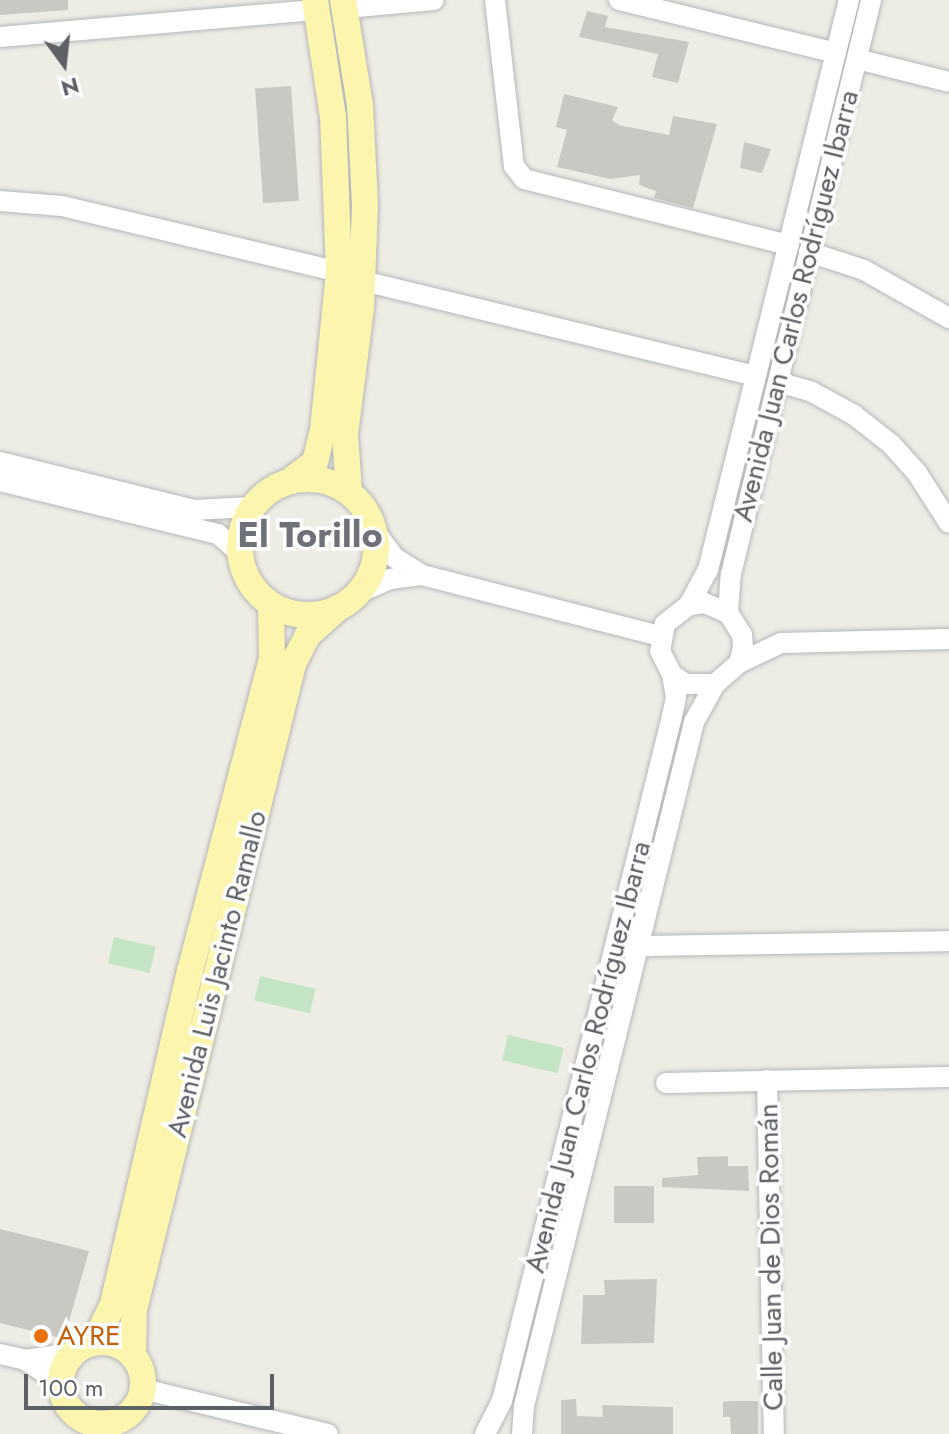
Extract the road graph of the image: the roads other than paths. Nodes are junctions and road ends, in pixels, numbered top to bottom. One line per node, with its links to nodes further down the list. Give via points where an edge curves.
1 (434, 0): 6 (street)
2 (495, 0): 13 (street, via 514,166 524,179)
3 (619, 0): 9 (street)
4 (849, 0): 9 (street, Avenida Juan Carlos Rodríguez Ibarra)
5 (871, 0): 10 (street, Avenida Juan Carlos Rodríguez Ibarra)
6 (344, 4): 15 (main road, via 363,145)
7 (317, 5): 8 (street); 15 (main road)
8 (0, 37)
9 (836, 53): 13 (street, Avenida Juan Carlos Rodríguez Ibarra)
10 (857, 59): 11 (street); 14 (street, Avenida Juan Carlos Rodríguez Ibarra)
11 (949, 82)
12 (0, 201): 15 (street, via 62,206)
13 (789, 245): 17 (street, Avenida Juan Carlos Rodríguez Ibarra)
14 (809, 252): 16 (street, via 864,270); 18 (street, Avenida Juan Carlos Rodríguez Ibarra)
15 (351, 277): 17 (street); 21 (main road, via 315,462); 22 (main road, via 345,435)
16 (949, 318)
17 (756, 376): 30 (street, Avenida Juan Carlos Rodríguez Ibarra, via 708,570)
18 (778, 382): 24 (street, via 812,392 854,415 891,444); 32 (street, Avenida Juan Carlos Rodríguez Ibarra, via 731,574)
19 (0, 462): 23 (street, via 194,510)
20 (0, 481): 26 (street, via 218,534)
21 (290, 481): 22 (main road, via 317,478); 23 (main road)
22 (349, 491): 25 (main road, via 366,509)
23 (252, 507): 26 (main road)
24 (949, 523)
25 (376, 533): 27 (street, via 395,558); 28 (main road, via 371,574)
26 (239, 552): 29 (main road, via 255,591)
27 (422, 575): 28 (street, via 390,579); 33 (street)
28 (360, 592): 31 (main road)
29 (271, 605): 31 (main road, via 316,615); 44 (main road, Avenida Luis Jacinto Ramallo, via 272,659 113,1304)
30 (689, 605): 32 (street, via 704,603); 33 (street, via 674,614)
31 (338, 608): 46 (main road, Avenida Luis Jacinto Ramallo, via 307,636 293,664 134,1310)
32 (731, 617): 35 (street); 36 (street, via 742,635)
33 (660, 636): 37 (street, via 660,651)
34 (949, 639): 35 (street)
35 (781, 643): 36 (street)
36 (739, 663): 38 (street)
37 (672, 675): 38 (street, via 696,686); 53 (street, Avenida Juan Carlos Rodríguez Ibarra, via 676,697 665,746 502,1401)
38 (715, 684): 40 (street, Avenida Juan Carlos Rodríguez Ibarra, via 694,722)
39 (949, 941): 40 (street)
40 (638, 946): 54 (street, Avenida Juan Carlos Rodríguez Ibarra, via 528,1391)
41 (949, 1077): 42 (street)
42 (767, 1080): 43 (street); 55 (street, Calle Juan de Dios Román)
43 (666, 1083)
44 (84, 1348): 46 (main road, via 112,1343); 47 (street); 49 (main road, via 62,1374)
45 (0, 1354): 47 (street)
46 (133, 1356): 48 (main road)
47 (25, 1360): 49 (street)
48 (143, 1389): 51 (main road, via 130,1414); 52 (street)
49 (61, 1391): 50 (main road)
50 (76, 1425): 51 (main road)
51 (112, 1428)
52 (328, 1434)
53 (485, 1434)
54 (522, 1434)
55 (774, 1434)

